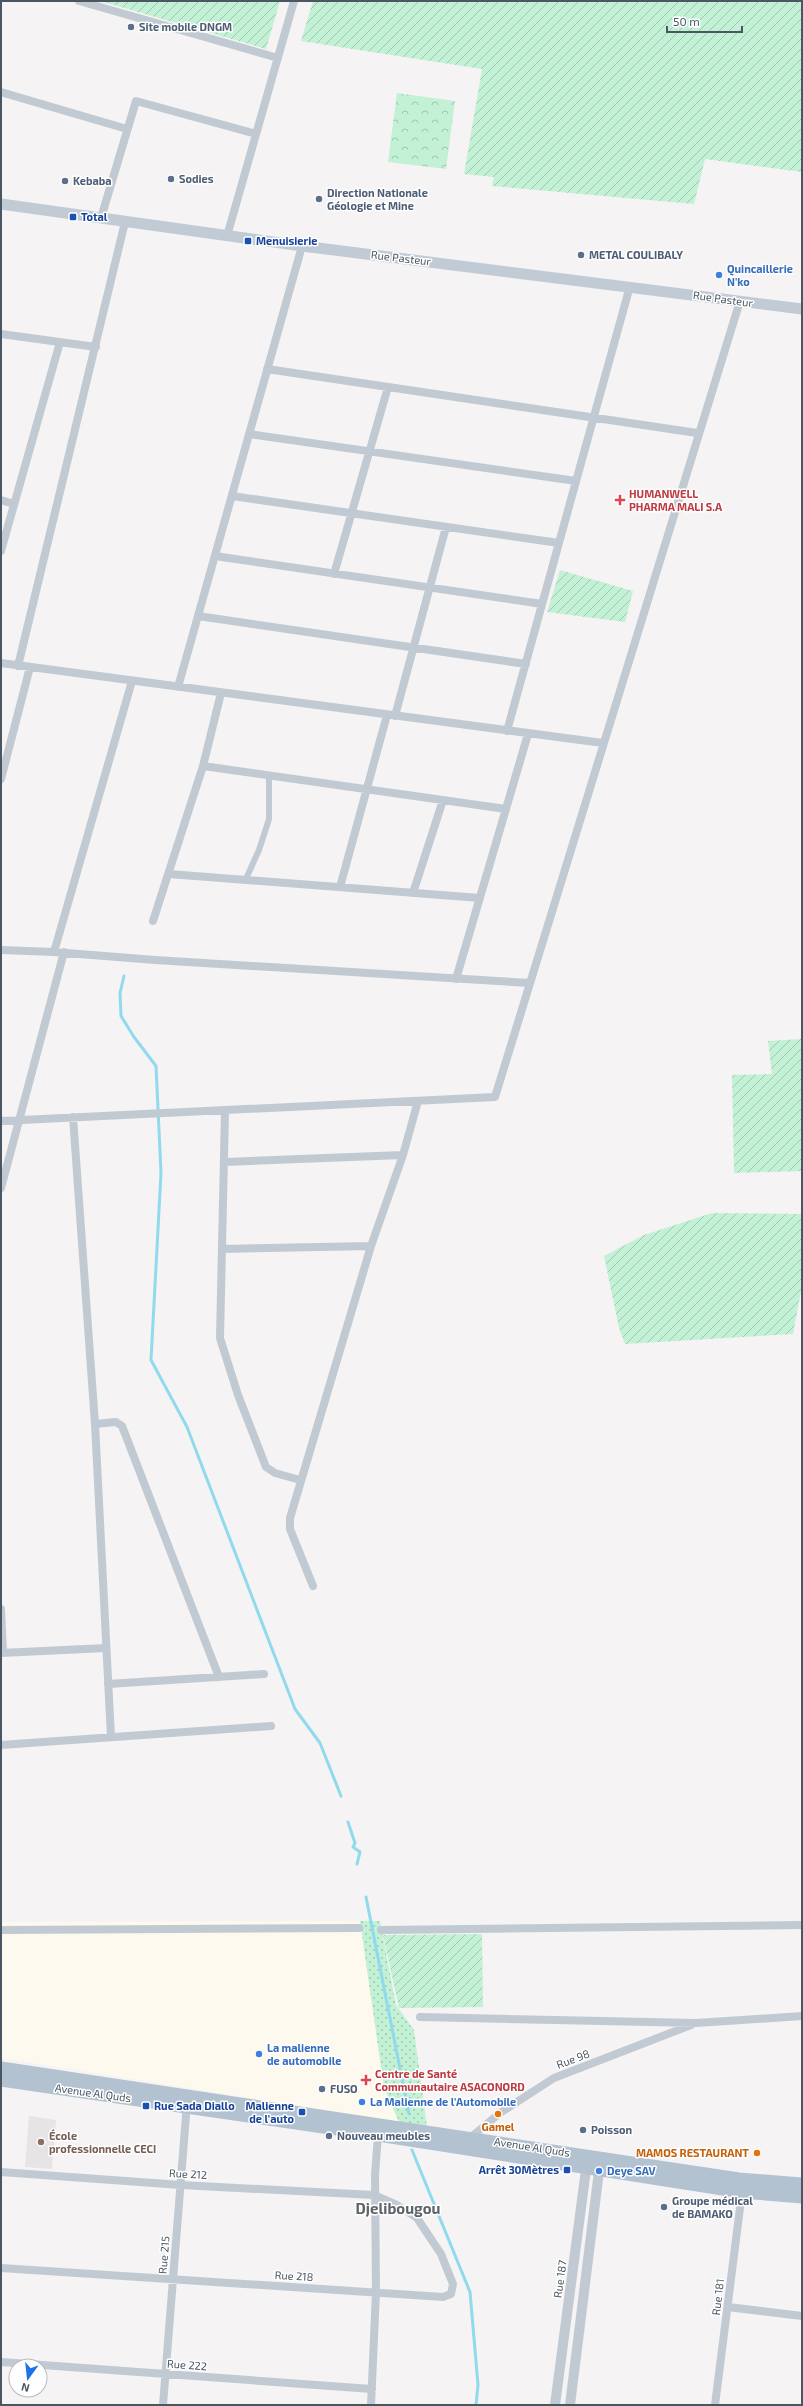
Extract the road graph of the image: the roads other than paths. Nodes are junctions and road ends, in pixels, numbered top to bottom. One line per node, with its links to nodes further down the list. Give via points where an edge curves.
1 (79, 1): 3 (street)
2 (294, 1): 3 (street)
3 (278, 58): 6 (street)
4 (1, 92): 5 (street)
5 (127, 130): 6 (street, via 136,101); 8 (street)
6 (256, 134): 10 (street)
7 (1, 204): 8 (main road, Rue Pasteur)
8 (101, 218): 9 (main road, Rue Pasteur)
9 (126, 222): 10 (main road, Rue Pasteur); 17 (street)
10 (227, 236): 11 (main road, Rue Pasteur)
11 (302, 246): 12 (main road, Rue Pasteur); 18 (street)
12 (630, 286): 13 (main road, Rue Pasteur); 20 (street)
13 (740, 301): 14 (main road, Rue Pasteur); 21 (street)
14 (802, 309)
15 (1, 334): 16 (street)
16 (60, 342): 17 (street); 27 (street)
17 (96, 347): 40 (street)
18 (267, 369): 19 (street); 22 (street)
19 (388, 387): 20 (street); 23 (street)
20 (594, 418): 21 (street); 24 (street)
21 (698, 433): 48 (street)
22 (249, 434): 23 (street); 25 (street)
23 (370, 452): 24 (street); 28 (street)
24 (576, 481): 30 (street)
25 (232, 496): 28 (street); 32 (street)
26 (1, 500): 27 (street)
27 (14, 504): 31 (street)
28 (352, 513): 29 (street); 33 (street)
29 (446, 527): 30 (street); 34 (street)
30 (559, 543): 35 (street)
31 (1, 549)
32 (215, 556): 33 (street); 36 (street)
33 (334, 574): 34 (street)
34 (429, 588): 35 (street); 37 (street)
35 (542, 604): 39 (street)
36 (198, 616): 37 (street); 43 (street)
37 (412, 648): 39 (street); 45 (street)
38 (1, 663): 40 (street)
39 (526, 664): 46 (street)
40 (18, 666): 41 (street)
41 (30, 667): 42 (street); 51 (street)
42 (132, 681): 43 (street); 62 (street)
43 (178, 687): 44 (street)
44 (221, 693): 45 (street); 49 (street)
45 (391, 716): 46 (street); 52 (street)
46 (507, 731): 47 (street)
47 (528, 734): 48 (street); 54 (street)
48 (603, 743): 65 (street)
49 (203, 766): 50 (street); 55 (street)
50 (269, 776): 52 (street); 56 (street, via 269,818 259,850)
51 (1, 779)
52 (366, 789): 53 (street); 57 (street)
53 (443, 800): 54 (street); 58 (street)
54 (506, 809): 59 (street)
55 (169, 874): 56 (street); 60 (street)
56 (245, 881): 57 (street)
57 (340, 887): 58 (street)
58 (413, 893): 59 (street)
59 (480, 898): 64 (street)
60 (153, 921)
61 (1, 950): 62 (street)
62 (54, 952): 63 (street)
63 (64, 952): 64 (street); 69 (street)
64 (456, 979): 65 (street)
65 (530, 984): 66 (street, via 495,1097)
66 (418, 1101): 67 (street); 71 (street)
67 (225, 1111): 68 (street); 72 (street)
68 (74, 1117): 69 (street); 76 (street)
69 (20, 1120): 70 (street); 73 (street)
70 (1, 1121)
71 (403, 1155): 72 (street); 74 (street)
72 (225, 1162): 75 (street)
73 (1, 1188)
74 (371, 1246): 75 (street); 77 (street)
75 (222, 1249): 77 (street, via 220,1338 238,1395 266,1467 275,1473)
76 (94, 1424): 80 (street); 83 (street, via 116,1422 122,1426)
77 (300, 1480): 78 (street, via 290,1518 290,1529)
78 (313, 1586)
79 (1, 1609): 81 (street)
80 (106, 1648): 81 (street); 84 (street)
81 (2, 1653)
82 (264, 1674): 83 (street)
83 (219, 1677): 84 (street)
84 (108, 1684): 86 (street)
85 (271, 1726): 86 (street)
86 (111, 1737): 87 (street)
87 (1, 1745)
88 (802, 1925): 91 (street)
89 (359, 1928): 90 (street)
90 (1, 1930)
91 (381, 1930)
92 (802, 2016): 94 (street)
93 (420, 2017): 94 (street)
94 (696, 2023): 101 (street, Rue 98, via 554,2078 500,2113)
95 (1, 2068): 97 (main road, Avenue Al Quds)
96 (1, 2080): 97 (main road, Avenue Al Quds)
97 (187, 2102): 98 (main road, Avenue Al Quds); 99 (main road, Avenue Al Quds); 107 (street, Rue 215)
98 (398, 2133): 99 (main road, Avenue Al Quds); 100 (main road, Avenue Al Quds)
99 (378, 2135): 109 (street)
100 (423, 2136): 101 (main road, Avenue Al Quds); 104 (main road, Avenue Al Quds)
101 (470, 2138): 102 (main road, Avenue Al Quds)
102 (588, 2156): 103 (main road, Avenue Al Quds); 104 (street, Rue 187)
103 (601, 2158): 104 (street, Rue 187); 106 (main road, Avenue Al Quds, via 739,2179)
104 (593, 2170): 108 (main road, Avenue Al Quds); 121 (street, Rue 187); 122 (street, Rue 187)
105 (1, 2172): 107 (street, Rue 212)
106 (802, 2184)
107 (181, 2185): 109 (street, Rue 212); 112 (street, Rue 215)
108 (742, 2192): 110 (main road, Avenue Al Quds); 114 (street, Rue 181)
109 (374, 2195): 113 (street); 113 (street, Rue 218, via 397,2205 417,2218 441,2254 453,2284 451,2294 443,2297)
110 (802, 2197)
111 (1, 2268): 112 (street, Rue 218)
112 (173, 2280): 113 (street, Rue 218); 117 (street, Rue 215)
113 (376, 2292): 118 (street)
114 (728, 2306): 115 (street); 123 (street, Rue 181)
115 (802, 2316)
116 (1, 2362): 117 (street, Rue 222)
117 (166, 2374): 118 (street, Rue 222); 119 (street, Rue 215)
118 (372, 2389): 120 (street)
119 (163, 2405)
120 (371, 2405)
121 (555, 2405)
122 (570, 2405)
123 (715, 2405)

